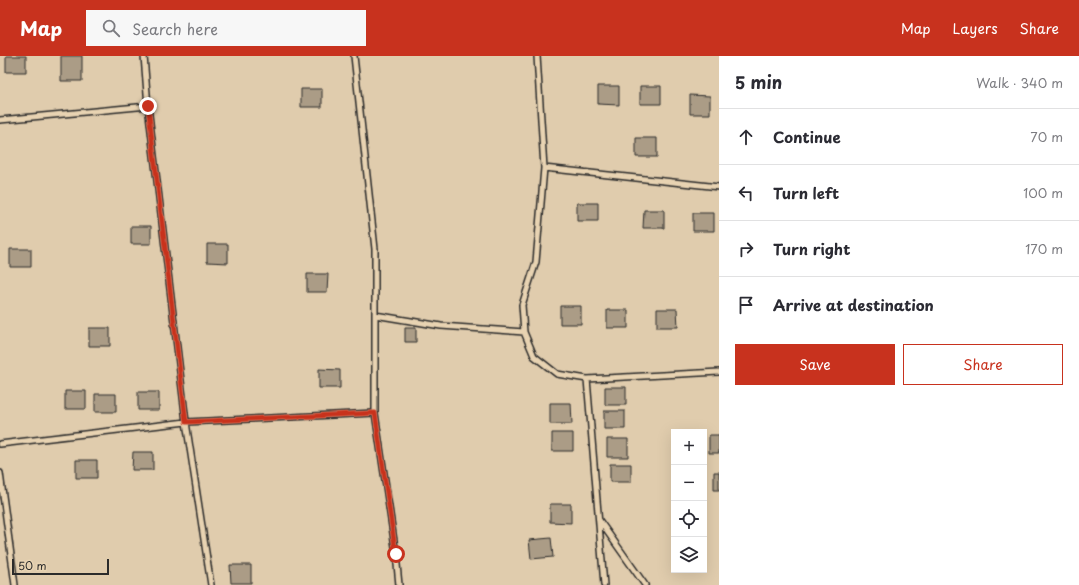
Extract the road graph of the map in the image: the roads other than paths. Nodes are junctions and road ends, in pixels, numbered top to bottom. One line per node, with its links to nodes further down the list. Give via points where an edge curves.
1 (144, 56): 4 (lane)
2 (354, 56): 8 (lane, via 375,249)
3 (537, 56): 6 (lane)
4 (148, 106): 5 (lane); 13 (lane)
5 (0, 120)
6 (544, 168): 7 (lane); 9 (lane, via 536,262 522,306)
7 (719, 187)
8 (375, 315): 9 (lane, via 441,326); 12 (lane)
9 (524, 332): 11 (lane, via 534,356 557,374)
10 (719, 372): 11 (lane)
11 (587, 379): 16 (lane)
12 (375, 413): 13 (lane); 19 (lane)
13 (186, 422): 14 (lane); 18 (lane)
14 (0, 444)
15 (0, 473): 17 (lane)
16 (599, 519): 20 (lane); 21 (lane)
17 (15, 585)
18 (211, 585)
19 (399, 585)
20 (604, 585)
21 (645, 585)

